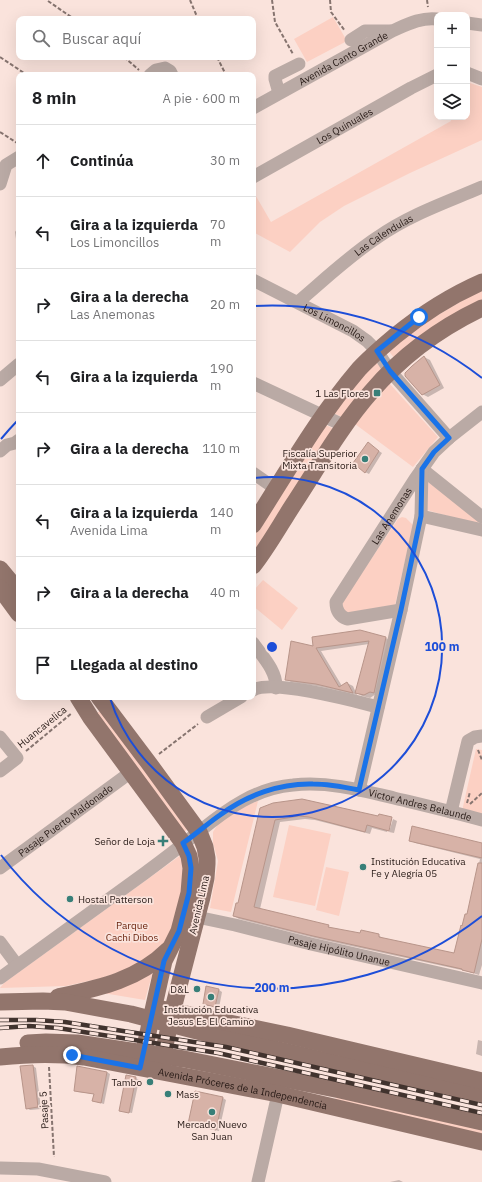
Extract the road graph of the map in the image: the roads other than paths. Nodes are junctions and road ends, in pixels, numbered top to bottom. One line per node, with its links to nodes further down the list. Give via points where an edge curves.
1 (434, 19): 4 (street, Avenida Canto Grande, via 414,22)
2 (470, 23): 3 (street)
3 (482, 25)
4 (392, 31): 5 (street, via 365,31); 12 (street, Avenida Canto Grande)
5 (351, 40)
6 (299, 64): 12 (street, via 275,76)
7 (149, 72): 8 (street, via 165,68)
8 (170, 72)
9 (470, 74): 11 (street)
10 (434, 77): 15 (street, Los Quinuales)
11 (482, 78)
12 (279, 93): 13 (street, Avenida Canto Grande)
13 (256, 106)
14 (16, 159): 16 (street, via 6,165)
15 (256, 175)
16 (0, 184)
17 (482, 187): 20 (street, Las Calendulas, via 419,214 385,232)
18 (256, 281): 20 (street, Los Limoncillos)
19 (482, 282): 22 (main road, via 428,310)
20 (298, 302): 22 (street, Los Limoncillos, via 353,331)
21 (482, 308): 24 (main road, via 423,344)
22 (377, 351): 24 (street, Los Limoncillos); 28 (main road, via 360,368)
23 (16, 367): 25 (street)
24 (390, 371): 29 (main road, via 370,392); 30 (street, Los Limoncillos)
25 (0, 380)
26 (256, 384): 28 (street)
27 (482, 412): 30 (street, Las Anemonas)
28 (323, 415): 29 (street); 35 (main road)
29 (345, 426): 40 (main road)
30 (449, 438): 33 (street, Las Anemonas, via 434,452)
31 (16, 444): 32 (street, via 8,445)
32 (0, 451)
33 (422, 469): 36 (street); 37 (street); 45 (street, Las Anemonas, via 336,602 339,614 347,619)
34 (256, 475): 35 (street)
35 (276, 489): 38 (main road)
36 (421, 516): 39 (street); 45 (street)
37 (482, 517)
38 (256, 520)
39 (482, 530)
40 (256, 561)
41 (0, 569): 43 (main road)
42 (0, 588): 44 (main road)
43 (16, 588)
44 (16, 610)
45 (401, 610): 52 (street)
46 (256, 647): 47 (street, via 275,674)
47 (276, 688): 48 (street); 52 (street, via 316,693)
48 (256, 689)
49 (101, 700): 61 (main road, Avenida Lima)
50 (236, 700): 53 (street)
51 (82, 702): 57 (main road, Avenida Lima)
52 (378, 707): 58 (street)
53 (207, 717)
54 (0, 737): 56 (street, via 17,758)
55 (477, 737): 59 (street, via 468,741)
56 (0, 770)
57 (131, 772): 62 (main road, Avenida Lima); 63 (street, Pasaje Puerto Maldonado)
58 (359, 790): 59 (street, Victor Andres Belaunde); 61 (street, Victor Andres Belaunde, via 314,784 272,788 220,814)
59 (451, 812): 60 (street, Victor Andres Belaunde)
60 (482, 820)
61 (199, 832): 62 (street, Victor Andres Belaunde); 64 (main road, Avenida Lima, via 205,847 207,864)
62 (183, 843): 66 (main road, Avenida Lima, via 189,856 191,880 182,920); 67 (street, Victor Andres Belaunde)
63 (0, 868)
64 (197, 917): 69 (street, Pasaje Hipólito Unanue); 73 (main road, Avenida Lima)
65 (0, 942): 67 (street)
66 (171, 947): 70 (main road, via 153,964 134,975); 72 (main road, Avenida Lima, via 164,961)
67 (17, 965): 68 (street, Victor Andres Belaunde)
68 (0, 978)
69 (482, 983)
70 (44, 1001): 71 (main road); 72 (main road, via 87,1005 131,1014)
71 (0, 1002)
72 (152, 1014): 73 (main road); 77 (main road, Avenida Lima)
73 (172, 1018): 74 (main road, via 287,1035); 78 (main road, Avenida Lima); 79 (main road)
74 (316, 1042): 79 (main road); 80 (main road)
75 (0, 1046): 77 (main road, Avenida Próceres de la Independencia, via 46,1042 77,1043)
76 (0, 1057): 77 (main road, Avenida Próceres de la Independencia, via 40,1054)
77 (142, 1060): 78 (main road, Avenida Próceres de la Independencia)
78 (161, 1063): 81 (main road, Avenida Próceres de la Independencia); 82 (main road, Avenida Próceres de la Independencia)
79 (340, 1064): 83 (main road)
80 (482, 1081)
81 (340, 1090): 84 (main road); 85 (main road, Avenida Próceres de la Independencia)
82 (278, 1094): 84 (main road, Avenida Próceres de la Independencia); 89 (street)
83 (482, 1097)
84 (299, 1100): 86 (main road, Avenida Próceres de la Independencia)
85 (482, 1122)
86 (482, 1142)
87 (0, 1168): 88 (street, via 38,1170)
88 (105, 1182)
89 (258, 1182)

